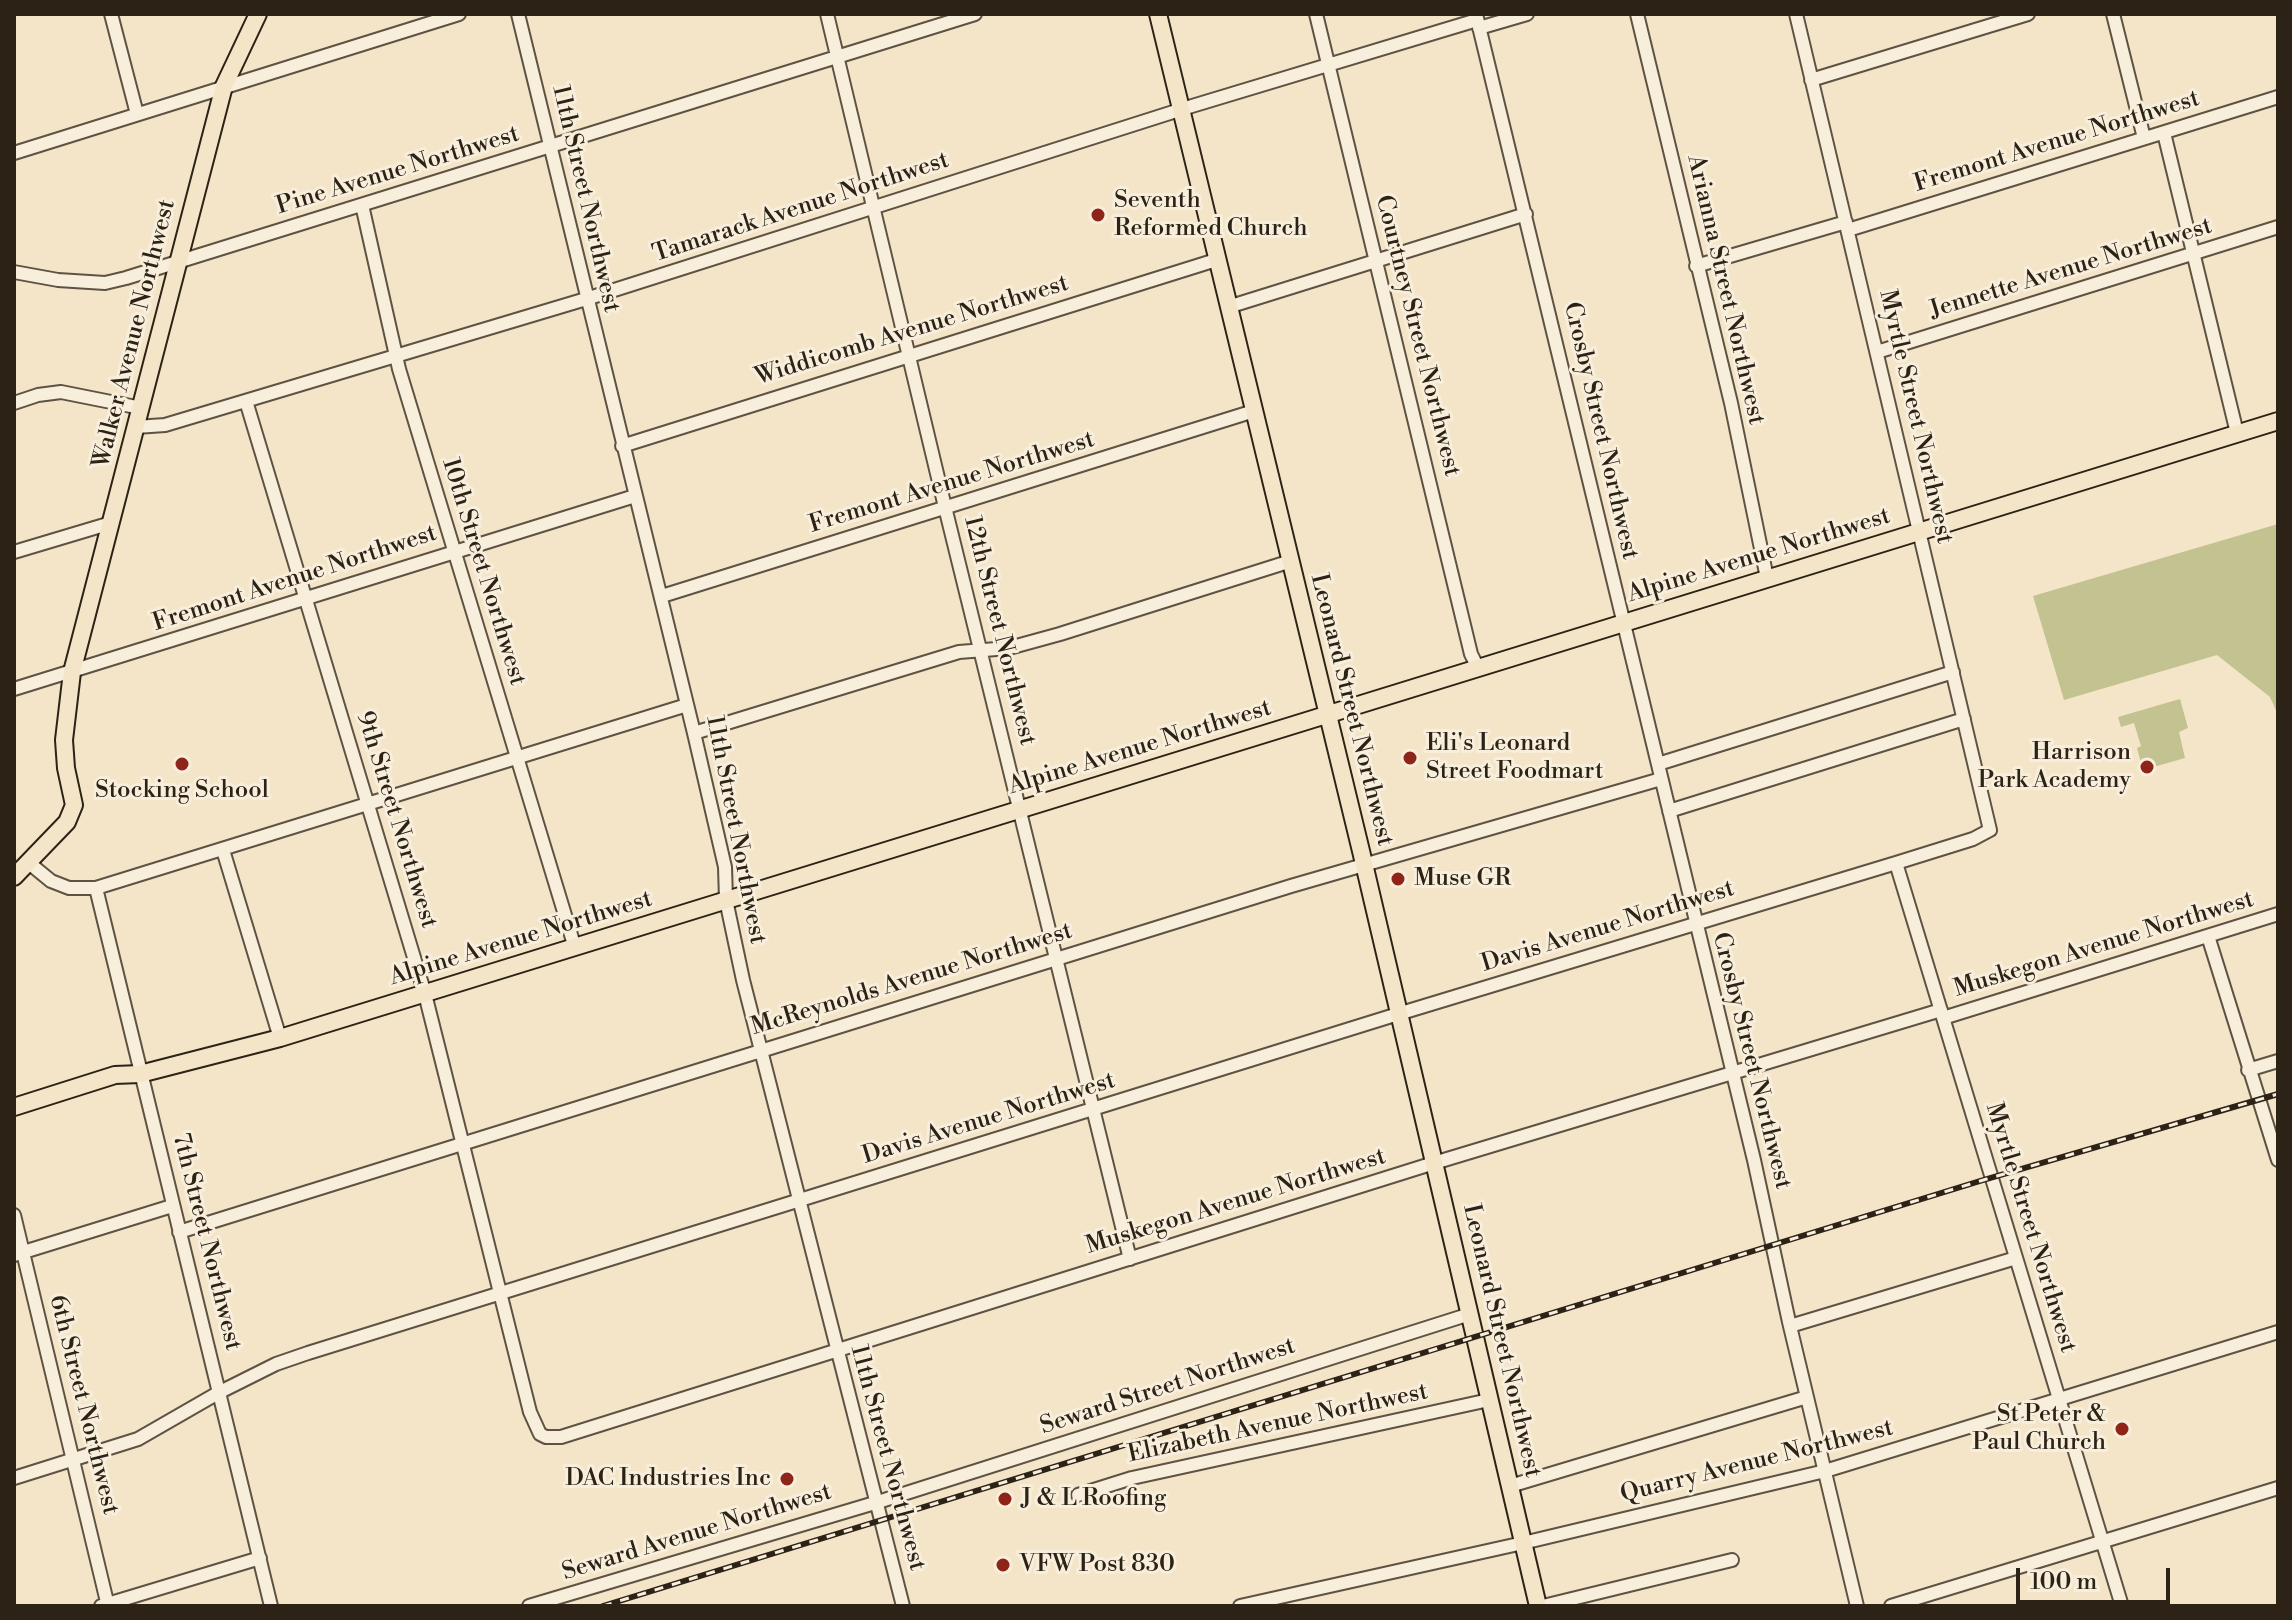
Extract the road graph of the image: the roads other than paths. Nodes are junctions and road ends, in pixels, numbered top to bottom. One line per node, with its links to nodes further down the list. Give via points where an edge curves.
1 (111, 14): 21 (street)
2 (258, 14): 18 (main road, Walker Avenue Northwest)
3 (459, 14): 18 (street)
4 (518, 14): 24 (street, 11th Street Northwest)
5 (827, 14): 15 (street, 12th Street Northwest)
6 (975, 14): 15 (street, Pine Avenue Northwest)
7 (1158, 14): 20 (main road, Leonard Street Northwest)
8 (1316, 14): 16 (street, Courtney Street Northwest)
9 (1527, 14): 14 (street, Tamarack Avenue Northwest)
10 (1637, 14): 35 (street, Arianna Street Northwest)
11 (1796, 14): 17 (street, Myrtle Street Northwest)
12 (2028, 14): 17 (street)
13 (2113, 14): 23 (street)
14 (1477, 21): 16 (street, Tamarack Avenue Northwest); 28 (street, Crosby Street Northwest)
15 (838, 57): 24 (street, Pine Avenue Northwest); 27 (street, 12th Street Northwest)
16 (1328, 65): 20 (street, Tamarack Avenue Northwest); 33 (street, Courtney Street Northwest)
17 (1811, 80): 29 (street, Myrtle Street Northwest)
18 (224, 86): 21 (street); 34 (main road, Walker Avenue Northwest)
19 (2278, 97): 22 (street, Fremont Avenue Northwest)
20 (1181, 110): 27 (street, Tamarack Avenue Northwest); 32 (main road, Leonard Street Northwest)
21 (137, 114): 25 (street)
22 (2164, 133): 23 (street, Fremont Avenue Northwest); 31 (street)
23 (2144, 138): 29 (street, Fremont Avenue Northwest)
24 (551, 146): 26 (street, Pine Avenue Northwest); 37 (street, 11th Street Northwest)
25 (14, 153)
26 (362, 205): 34 (street, Pine Avenue Northwest); 41 (street, 10th Street Northwest)
27 (874, 207): 37 (street, Tamarack Avenue Northwest); 40 (street, 12th Street Northwest)
28 (1526, 214): 33 (street); 60 (street, Crosby Street Northwest)
29 (1847, 226): 35 (street, Fremont Avenue Northwest); 39 (street, Myrtle Street Northwest)
30 (2278, 227): 31 (street, Jennette Avenue Northwest)
31 (2195, 253): 39 (street, Jennette Avenue Northwest); 48 (street)
32 (1216, 260): 38 (main road, Leonard Street Northwest); 40 (street, Widdicomb Avenue Northwest)
33 (1376, 260): 38 (street); 62 (street, Courtney Street Northwest)
34 (179, 262): 36 (street, Pine Avenue Northwest, via 105,283); 44 (main road, Walker Avenue Northwest)
35 (1696, 266): 57 (street, Arianna Street Northwest)
36 (14, 272)
37 (586, 299): 41 (street, Tamarack Avenue Northwest); 49 (street, 11th Street Northwest)
38 (1228, 307): 45 (main road, Leonard Street Northwest)
39 (1877, 352): 53 (street, Myrtle Street Northwest)
40 (910, 354): 49 (street, Widdicomb Avenue Northwest); 51 (street, 12th Street Northwest)
41 (396, 356): 42 (street, Tamarack Avenue Northwest); 55 (street, 10th Street Northwest)
42 (246, 401): 47 (street, Tamarack Avenue Northwest, via 165,425); 59 (street, 9th Street Northwest)
43 (14, 403): 44 (street, via 61,392)
44 (141, 408): 47 (main road, Walker Avenue Northwest)
45 (1254, 411): 51 (street, Fremont Avenue Northwest); 56 (main road, Leonard Street Northwest)
46 (2278, 421): 48 (main road, Alpine Avenue Northwest)
47 (136, 427): 52 (main road, Walker Avenue Northwest)
48 (2237, 433): 53 (main road, Alpine Avenue Northwest)
49 (622, 446): 50 (street, 11th Street Northwest)
50 (635, 496): 55 (street, Fremont Avenue Northwest); 58 (street, 11th Street Northwest)
51 (945, 507): 58 (street, Fremont Avenue Northwest); 61 (street, 12th Street Northwest)
52 (111, 523): 54 (street); 63 (main road, Walker Avenue Northwest)
53 (1919, 531): 57 (main road, Alpine Avenue Northwest); 64 (street, Myrtle Street Northwest)
54 (14, 552)
55 (453, 552): 59 (street, Fremont Avenue Northwest); 70 (street, 10th Street Northwest)
56 (1291, 561): 61 (street, via 1060,634); 67 (main road, Leonard Street Northwest)
57 (1767, 578): 60 (main road, Alpine Avenue Northwest)
58 (662, 596): 66 (street, 11th Street Northwest)
59 (307, 599): 63 (street, Fremont Avenue Northwest); 73 (street, 9th Street Northwest)
60 (1624, 623): 62 (main road, Alpine Avenue Northwest); 71 (street, Crosby Street Northwest)
61 (982, 651): 69 (street, via 959,652); 74 (street, 12th Street Northwest)
62 (1478, 668): 67 (main road, Alpine Avenue Northwest)
63 (72, 672): 65 (street, Fremont Avenue Northwest); 78 (main road, via 64,740 74,805 67,822)
64 (1953, 672): 68 (street, Myrtle Street Northwest); 71 (street)
65 (14, 689)
66 (687, 705): 69 (street, 11th Street Northwest); 70 (street)
67 (1328, 715): 74 (main road, Alpine Avenue Northwest); 80 (main road, Leonard Street Northwest)
68 (1964, 719): 75 (street); 76 (street, Myrtle Street Northwest)
69 (694, 733): 83 (street, 11th Street Northwest, via 725,867)
70 (518, 757): 73 (street); 87 (street, 10th Street Northwest)
71 (1658, 764): 72 (street, Crosby Street Northwest)
72 (1661, 779): 75 (street, Crosby Street Northwest); 80 (street, McReynolds Avenue Northwest)
73 (369, 804): 77 (street); 89 (street, 9th Street Northwest)
74 (1020, 810): 83 (main road, Alpine Avenue Northwest); 88 (street, 12th Street Northwest)
75 (1669, 811): 85 (street, Crosby Street Northwest)
76 (1990, 830): 79 (street, Davis Avenue Northwest)
77 (223, 850): 82 (street); 92 (street)
78 (29, 863): 81 (main road); 82 (street, via 69,888)
79 (1896, 863): 85 (street, Davis Avenue Northwest); 91 (street, Myrtle Street Northwest)
80 (1364, 864): 88 (street, McReynolds Avenue Northwest); 90 (main road, Leonard Street Northwest)
81 (14, 877)
82 (96, 888): 97 (street, 7th Street Northwest)
83 (726, 900): 87 (main road, Alpine Avenue Northwest); 93 (street, 11th Street Northwest)
84 (2278, 914): 86 (street, Muskegon Avenue Northwest)
85 (1695, 924): 90 (street, Davis Avenue Northwest); 96 (street, Crosby Street Northwest)
86 (2208, 936): 91 (street, Muskegon Avenue Northwest); 95 (street)
87 (575, 948): 89 (main road, Alpine Avenue Northwest)
88 (1056, 958): 93 (street, McReynolds Avenue Northwest); 99 (street, 12th Street Northwest)
89 (425, 994): 92 (main road, Alpine Avenue Northwest); 100 (street, 9th Street Northwest)
90 (1398, 1014): 99 (street, Davis Avenue Northwest); 102 (main road, Leonard Street Northwest)
91 (1942, 1014): 96 (street, Muskegon Avenue Northwest); 108 (street, Myrtle Street Northwest)
92 (280, 1038): 97 (main road, Alpine Avenue Northwest)
93 (760, 1050): 100 (street, McReynolds Avenue Northwest); 103 (street, 11th Street Northwest)
94 (2278, 1061): 95 (street)
95 (2248, 1070): 101 (street)
96 (1732, 1072): 102 (street, Muskegon Avenue Northwest); 112 (street, Crosby Street Northwest)
97 (140, 1074): 98 (main road, Alpine Avenue Northwest, via 115,1075); 104 (street, 7th Street Northwest)
98 (14, 1107)
99 (1092, 1110): 103 (street, Davis Avenue Northwest); 109 (street, 12th Street Northwest)
100 (464, 1144): 106 (street, McReynolds Avenue Northwest); 110 (street, 9th Street Northwest)
101 (2278, 1160)
102 (1434, 1163): 109 (street, Muskegon Avenue Northwest); 111 (main road, Leonard Street Northwest)
103 (799, 1201): 110 (street, Davis Avenue Northwest); 114 (street, 11th Street Northwest)
104 (172, 1206): 106 (street, 7th Street Northwest); 107 (street)
105 (14, 1215): 107 (street, 6th Street Northwest)
106 (179, 1232): 115 (street, 7th Street Northwest)
107 (18, 1254): 120 (street, 6th Street Northwest)
108 (2016, 1258): 112 (street); 117 (street, Myrtle Street Northwest)
109 (1130, 1259): 114 (street, Muskegon Avenue Northwest)
110 (501, 1294): 115 (street, Davis Avenue Northwest, via 276,1364); 119 (street, 9th Street Northwest, via 534,1424)
111 (1470, 1314): 118 (main road, Leonard Street Northwest); 126 (street, Seward Street Northwest)
112 (1790, 1326): 116 (street, Crosby Street Northwest)
113 (2278, 1332): 117 (street, Quarry Avenue Northwest)
114 (836, 1350): 119 (street, Muskegon Avenue Northwest, via 561,1437); 126 (street, 11th Street Northwest)
115 (218, 1393): 120 (street, Davis Avenue Northwest, via 138,1439); 129 (street, 7th Street Northwest)
116 (1807, 1397): 121 (street, Crosby Street Northwest); 123 (street)
117 (2059, 1399): 121 (street, Quarry Avenue Northwest); 127 (street, Myrtle Street Northwest)
118 (1489, 1400): 123 (main road, Leonard Street Northwest); 125 (street, Elizabeth Avenue Northwest, via 1132,1478)
119 (546, 1437)
120 (73, 1460): 122 (street, Davis Avenue Northwest); 131 (street, 6th Street Northwest)
121 (1825, 1471): 128 (street, Quarry Avenue Northwest); 137 (street, Crosby Street Northwest)
122 (14, 1478)
123 (1510, 1486): 128 (main road, Leonard Street Northwest)
124 (2278, 1488): 127 (street)
125 (1078, 1495)
126 (878, 1502): 133 (street, Seward Avenue Northwest); 134 (street, 11th Street Northwest)
127 (2102, 1541): 138 (street); 139 (street, Myrtle Street Northwest)
128 (1523, 1543): 135 (street, Quarry Avenue Northwest); 136 (main road, Leonard Street Northwest)
129 (260, 1558): 131 (street); 132 (street, 7th Street Northwest)
130 (1732, 1560): 136 (street)
131 (106, 1605)
132 (271, 1606)
133 (529, 1606)
134 (903, 1606)
135 (1240, 1606)
136 (1541, 1606)
137 (1857, 1606)
138 (1891, 1606)
139 (2122, 1606)

